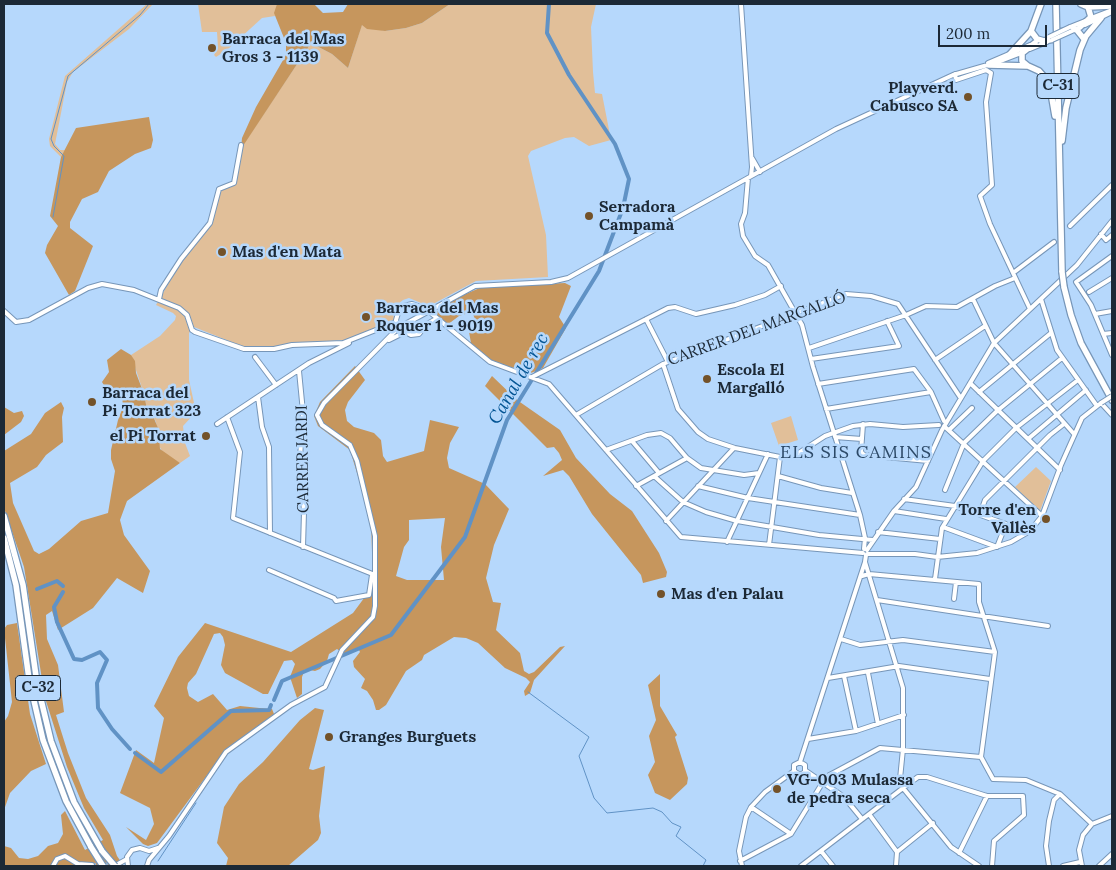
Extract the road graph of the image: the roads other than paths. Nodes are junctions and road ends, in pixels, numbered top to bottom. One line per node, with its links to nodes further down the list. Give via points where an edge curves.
1 (741, 4): 23 (street)
2 (1041, 4): 11 (highway)
3 (1056, 4): 27 (highway, C-31)
4 (1081, 4): 5 (highway)
5 (1088, 6): 6 (highway); 9 (highway)
6 (1112, 6)
7 (1112, 11): 8 (street); 9 (street)
8 (1101, 18): 10 (street); 14 (highway)
9 (1090, 19): 10 (highway); 10 (street)
10 (1074, 29): 12 (highway); 13 (street, bridge); 14 (highway)
11 (1031, 31): 15 (highway); 17 (highway)
12 (1060, 32): 13 (street, bridge)
13 (1052, 38): 15 (highway); 16 (street)
14 (1084, 39): 27 (highway, via 1066,108)
15 (1038, 42): 16 (highway); 17 (street)
16 (1022, 53): 18 (street); 19 (highway, via 1022,61)
17 (1010, 54): 20 (street)
18 (989, 65): 19 (highway); 20 (street)
19 (1028, 66): 27 (highway, via 1043,75 1050,87)
20 (976, 68): 21 (street)
21 (955, 74): 26 (street, via 836,129); 37 (street, via 956,80 986,70 991,73 986,102 992,185 980,196)
22 (241, 145): 44 (street, via 234,183 218,192 210,223 181,259 161,290)
23 (752, 158): 24 (street); 25 (street)
24 (756, 163): 26 (street); 28 (street)
25 (752, 167): 28 (street); 29 (street)
26 (768, 167): 28 (street)
27 (1060, 168): 87 (highway, C-31, bridge, via 1064,287 1081,343)
28 (760, 172): 29 (street)
29 (750, 177): 40 (street, via 741,224 743,236 755,256 768,265); 48 (street, via 560,281 475,286)
30 (1112, 185): 32 (street)
31 (1112, 221): 33 (street)
32 (1070, 226)
33 (1101, 234): 34 (street, via 1106,240); 43 (street, via 1078,265)
34 (1112, 236)
35 (1054, 242): 37 (street)
36 (1112, 256): 50 (street, via 1076,282)
37 (1013, 273): 38 (street)
38 (1015, 278): 42 (street); 45 (street)
39 (1112, 278): 41 (street)
40 (780, 286): 49 (street); 53 (street, via 735,305 696,314 668,308)
41 (1089, 292)
42 (974, 299): 51 (street, via 957,307 926,306); 57 (street)
43 (1041, 299): 45 (street); 59 (street)
44 (159, 300): 46 (street, via 127,288 102,284 88,288 29,320 16,322); 63 (street, via 184,311 195,332 244,349 274,350 292,345)
45 (1030, 309): 64 (street)
46 (4, 311)
47 (1112, 311): 50 (street)
48 (427, 312): 52 (street); 55 (street, via 419,306 404,306); 56 (street); 58 (street)
49 (796, 313): 51 (street, CARRER DEL MARGALLÓ, via 837,296 854,294 892,301); 66 (street); 72 (street, CARRER DEL MARGALLÓ)
50 (1096, 314): 61 (street)
51 (906, 315): 54 (street); 71 (street, CARRER DEL MARGALLÓ)
52 (436, 319): 56 (street); 75 (street, via 490,362)
53 (646, 319): 72 (street); 75 (street)
54 (887, 321): 66 (street); 70 (street, via 899,346)
55 (396, 322): 58 (street); 63 (street)
56 (427, 324): 62 (street, via 419,334)
57 (985, 326): 64 (street); 71 (street)
58 (398, 328): 62 (street); 65 (street)
59 (1051, 333): 69 (street); 73 (street)
60 (1112, 333): 61 (street)
61 (1103, 334): 67 (street)
62 (408, 335): 65 (street, via 401,334)
63 (350, 341): 74 (street)
64 (994, 343): 73 (street); 77 (street)
65 (383, 344): 158 (street, via 324,403 318,415 322,425 354,450 375,536)
66 (809, 348): 70 (street)
67 (1112, 355)
68 (255, 357): 80 (street)
69 (1062, 358): 76 (street); 79 (street)
70 (811, 359): 78 (street)
71 (935, 360): 86 (street, CARRER DEL MARGALLÓ)
72 (666, 363): 94 (street, CARRER DEL MARGALLÓ); 110 (street, via 678,409 708,439)
73 (1012, 365): 79 (street); 83 (street)
74 (299, 371): 80 (street); 152 (street, CARRER JARDI)
75 (532, 377): 94 (street, via 549,384)
76 (1078, 380): 81 (street); 88 (street)
77 (970, 383): 83 (street); 86 (street)
78 (818, 384): 82 (street, via 914,369); 91 (street)
79 (1030, 384): 88 (street); 92 (street)
80 (276, 386): 85 (street)
81 (1086, 390): 89 (street); 93 (street)
82 (931, 392): 91 (street); 97 (street)
83 (979, 392): 92 (street)
84 (1112, 396): 89 (street, bridge)
85 (258, 397): 96 (street); 145 (street, via 262,427 270,447)
86 (960, 398): 97 (street)
87 (1112, 400)
88 (1048, 404): 93 (street); 102 (street)
89 (1099, 404): 95 (street); 104 (street, via 1082,418)
90 (972, 408): 103 (street)
91 (826, 409): 105 (street)
92 (997, 411): 102 (street); 109 (street)
93 (1056, 414): 100 (street); 107 (street)
94 (576, 415): 112 (street)
95 (1112, 415)
96 (227, 417): 98 (street); 145 (street, via 240,452 231,516)
97 (945, 420): 101 (street)
98 (217, 424)
99 (863, 424): 101 (street); 105 (street); 106 (street)
100 (1064, 424): 104 (street); 111 (street)
101 (941, 427): 103 (street); 117 (street)
102 (1016, 428): 107 (street); 116 (street)
103 (950, 430): 109 (street)
104 (1074, 434): 119 (street)
105 (835, 435): 106 (street); 114 (street, via 825,436 804,452); 128 (street)
106 (862, 439): 117 (street, via 861,452 864,455)
107 (1028, 439): 111 (street)
108 (632, 441): 112 (street); 115 (street, via 661,433 670,438); 120 (street)
109 (964, 443): 116 (street); 127 (street)
110 (735, 448): 113 (street); 118 (street)
111 (1037, 448): 119 (street); 124 (street)
112 (606, 450): 125 (street)
113 (768, 454): 114 (street); 121 (street)
114 (780, 457): 123 (street)
115 (687, 458): 118 (street, via 701,468); 120 (street)
116 (983, 460): 124 (street); 133 (street)
117 (928, 462): 130 (street, via 916,487)
118 (712, 470): 121 (street, via 744,476); 126 (street)
119 (1060, 470): 138 (street)
120 (659, 473): 122 (street)
121 (759, 473): 129 (street)
122 (654, 476): 125 (street); 132 (street)
123 (778, 476): 128 (street); 131 (street)
124 (1004, 481): 135 (street, via 985,500); 138 (street)
125 (636, 486): 140 (street)
126 (698, 486): 129 (street); 132 (street)
127 (945, 490)
128 (852, 494): 136 (street)
129 (748, 498): 131 (street); 141 (street)
130 (904, 499): 133 (street); 134 (street)
131 (774, 501): 136 (street); 142 (street)
132 (684, 502): 140 (street); 141 (street)
133 (955, 506): 135 (street); 139 (street)
134 (894, 511): 139 (street); 144 (street)
135 (980, 514): 153 (street, via 1006,524)
136 (860, 515): 147 (street)
137 (4, 516): 210 (highway, C-32, bridge, via 23,585 38,683 51,741 74,802)
138 (1042, 516): 153 (street, via 1030,531)
139 (946, 519): 143 (street)
140 (666, 521): 150 (street, via 681,536)
141 (736, 522): 142 (street); 150 (street)
142 (771, 527): 147 (street); 151 (street)
143 (942, 527): 148 (street); 153 (street)
144 (878, 532): 148 (street); 149 (street)
145 (270, 533): 152 (street)
146 (4, 538): 194 (highway, C-32, via 16,585 38,721 49,757)
147 (865, 538): 149 (street); 154 (street)
148 (940, 539): 155 (street)
149 (872, 541): 154 (street)
150 (727, 542): 151 (street)
151 (769, 545): 154 (street)
152 (304, 547): 158 (street)
153 (998, 547): 155 (street, via 977,554)
154 (865, 552): 155 (street); 157 (street); 159 (street)
155 (937, 557): 160 (street)
156 (269, 570): 158 (street, via 336,601 369,595)
157 (869, 574): 159 (street); 160 (street); 163 (street)
158 (374, 575): 195 (street, via 372,617 342,650 325,687 291,705 226,752)
159 (862, 576): 166 (street)
160 (935, 579): 161 (street)
161 (956, 582): 162 (street); 164 (street, via 979,584 979,602)
162 (954, 599)
163 (877, 600): 164 (street); 167 (street)
164 (986, 617): 165 (street); 168 (street)
165 (1048, 626)
166 (841, 639): 167 (street, via 860,645); 172 (street)
167 (890, 641): 168 (street); 169 (street)
168 (994, 653): 173 (street)
169 (898, 667): 170 (street); 173 (street); 174 (street)
170 (868, 673): 171 (street); 175 (street)
171 (844, 676): 172 (street); 176 (street)
172 (828, 678): 177 (street)
173 (990, 679): 179 (street)
174 (904, 715): 175 (street); 178 (street)
175 (878, 724): 176 (street)
176 (856, 731): 177 (street)
177 (808, 739): 180 (street)
178 (904, 749): 179 (street); 183 (street, via 870,751); 184 (street, via 900,779)
179 (981, 757): 185 (street, via 993,779 1026,780)
180 (800, 762): 181 (street); 182 (street, via 794,765)
181 (806, 771): 182 (street, via 800,775); 183 (street)
182 (794, 772): 187 (street, via 765,792)
183 (822, 781): 190 (street, via 844,797); 193 (street)
184 (903, 788): 186 (street, via 918,777 928,777); 188 (street); 191 (street)
185 (1060, 794): 192 (street); 219 (street, via 1054,800 1049,821 1046,846)
186 (987, 796): 199 (street); 218 (street, via 1023,796 1024,816 994,841)
187 (751, 807): 193 (street); 203 (street, via 742,837)
188 (869, 814): 190 (street); 198 (street)
189 (1112, 816): 192 (street)
190 (862, 819): 197 (street)
191 (933, 823): 198 (street); 199 (street)
192 (1092, 824): 205 (street, via 1080,843)
193 (791, 834): 203 (street)
194 (89, 848): 208 (highway, bridge); 209 (highway, C-32, bridge)
195 (158, 848): 196 (street); 202 (street)
196 (144, 850): 201 (street, via 132,850); 202 (street)
197 (821, 851): 214 (street); 215 (street)
198 (897, 852): 216 (street)
199 (959, 853): 217 (street)
200 (1112, 855): 221 (street)
201 (127, 859): 211 (street); 211 (street, via 118,864)
202 (149, 860): 212 (street)
203 (740, 861): 213 (street)
204 (75, 864): 206 (street, via 62,856); 207 (street)
205 (1081, 864): 220 (street)
206 (53, 866)
207 (83, 866): 208 (street)
208 (95, 866)
209 (103, 866)
210 (113, 866)
211 (128, 866)
212 (147, 866)
213 (742, 866)
214 (802, 866)
215 (833, 866)
216 (896, 866)
217 (980, 866)
218 (992, 866)
219 (1049, 866)
220 (1063, 866)
221 (1101, 866)

